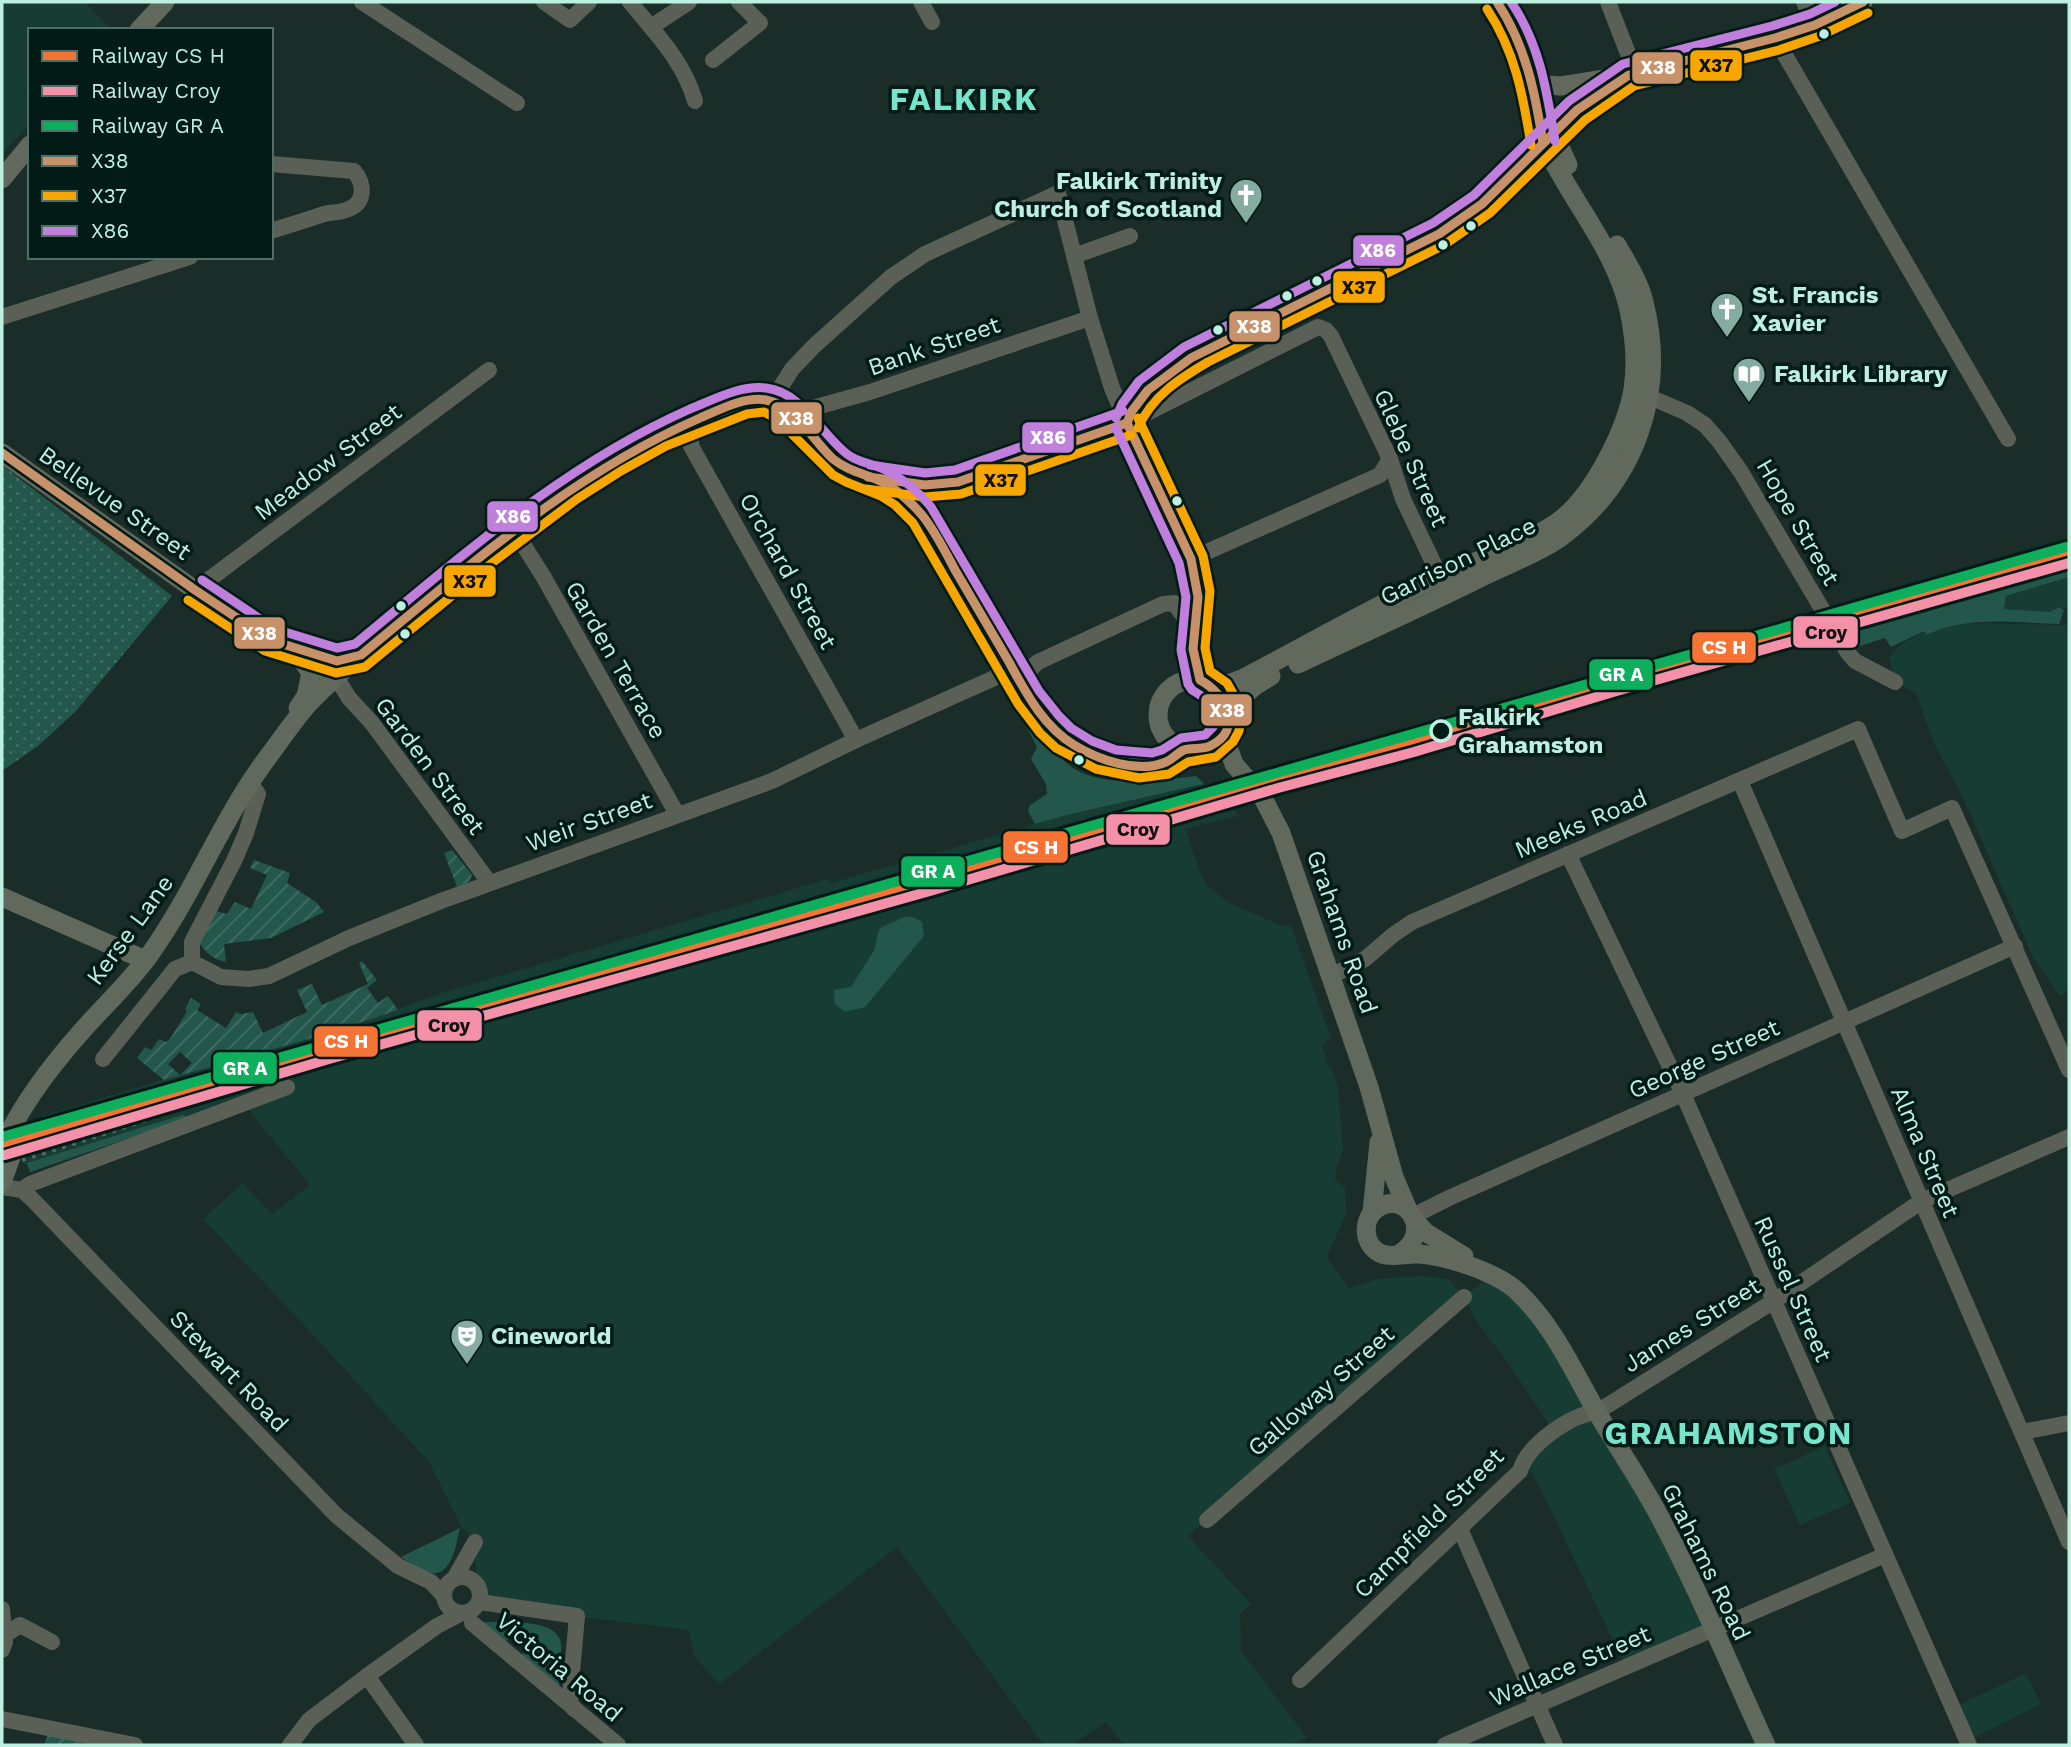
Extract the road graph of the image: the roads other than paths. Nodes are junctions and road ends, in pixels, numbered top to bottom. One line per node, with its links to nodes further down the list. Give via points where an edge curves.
1 (165, 2): 16 (main road)
2 (362, 2): 22 (street)
3 (544, 2): 4 (street, via 570,20)
4 (589, 2)
5 (630, 2): 15 (street)
6 (689, 2): 15 (street)
7 (739, 2): 18 (street, via 760,23)
8 (921, 2): 13 (street)
9 (1497, 2): 20 (main road, via 1522,43)
10 (1608, 2): 19 (street)
11 (1804, 2): 14 (street)
12 (1863, 2): 14 (main road)
13 (932, 22)
14 (1815, 25): 17 (main road)
15 (651, 27): 21 (street, via 678,60)
16 (141, 28)
17 (1775, 38): 19 (main road); 38 (street)
18 (713, 60)
19 (1633, 75): 20 (main road, via 1561,86); 23 (main road, via 1577,110)
20 (1533, 78): 23 (main road)
21 (695, 100)
22 (517, 103)
23 (1550, 138): 34 (main road, Garrison Place, via 1614,266 1629,311); 34 (main road, Garrison Place, via 1559,145 1637,281 1644,301 1651,363); 37 (street, via 1455,224 1185,361 1140,397)
24 (28, 147): 26 (main road)
25 (273, 164): 27 (street, via 354,171 363,188 350,209)
26 (2, 179)
27 (273, 230)
28 (1130, 236): 29 (street)
29 (1074, 256): 32 (street); 35 (street, via 1058,193 925,254 839,321 792,369 780,388)
30 (184, 259): 31 (street)
31 (2, 317)
32 (1090, 318): 35 (street, Bank Street, via 870,392); 37 (street)
33 (489, 370): 48 (street, Meadow Street)
34 (1641, 393): 46 (main road, Garrison Place, via 1585,495 1562,519 1539,534); 47 (main road, Garrison Place, via 1639,436 1604,498 1558,539); 55 (street, Hope Street, via 1705,425 1741,472 1843,646 1855,661)
35 (780, 406): 36 (main road, Kerse Lane, via 743,403); 41 (main road, via 833,460)
36 (691, 422): 44 (main road, Kerse Lane, via 615,460); 60 (street, Orchard Street, via 691,446)
37 (1127, 423): 40 (street, Glebe Street, via 1318,327 1331,336); 42 (main road, via 994,471); 45 (main road)
38 (2008, 439)
39 (2, 453): 48 (main road, Bellevue Street)
40 (1390, 459): 45 (street, via 1380,475); 46 (street, Glebe Street, via 1403,499)
41 (872, 478): 42 (main road); 43 (main road, via 902,494)
42 (941, 484): 43 (main road, via 930,502)
43 (928, 522): 53 (main road)
44 (514, 530): 51 (main road, Kerse Lane); 66 (street, Garden Terrace)
45 (1191, 559): 49 (main road, via 1198,603)
46 (1440, 577): 47 (street); 56 (main road, Garrison Place, via 1242,679)
47 (1461, 588): 58 (main road, Garrison Place, via 1266,679)
48 (194, 590): 50 (main road, Bellevue Street)
49 (1193, 629): 56 (main road, via 1192,648); 57 (street, via 1174,603 1163,604 1030,668)
50 (270, 640): 51 (main road, Bellevue Street, via 337,661); 52 (main road, Bellevue Street)
51 (361, 655): 54 (main road, Kerse Lane)
52 (299, 656): 54 (main road, Bellevue Street); 62 (main road, Kerse Lane, via 311,673 306,696)
53 (1005, 673): 57 (main road); 60 (street, Weir Street)
54 (336, 677): 62 (main road, Kerse Lane, via 307,705); 68 (street, Garden Street)
55 (1895, 682)
56 (1208, 684): 58 (main road, via 1224,698); 61 (main road, via 1179,682 1167,690 1157,711 1167,740)
57 (1029, 698): 61 (main road, via 1063,738 1100,758 1153,765)
58 (1228, 710): 59 (main road)
59 (1223, 733): 61 (main road, via 1215,742); 63 (main road, Grahams Road)
60 (856, 740): 66 (street, Weir Street, via 772,781)
61 (1189, 750): 63 (main road)
62 (265, 760): 65 (main road, Kerse Lane)
63 (1240, 771): 73 (main road, Grahams Road, via 1271,813)
64 (1740, 781): 67 (street, Meeks Road); 70 (street, Meeks Road, via 1858,729 1902,831 1952,808); 74 (street, Alma Street)
65 (250, 782): 71 (main road, Kerse Lane, via 196,881); 72 (street, Kerse Lane, via 258,794 246,833 191,942)
66 (677, 814): 68 (street, Weir Street)
67 (1568, 854): 73 (street, Meeks Road, via 1412,922 1365,959); 78 (street, Russel Street)
68 (489, 883): 72 (street, Weir Street, via 373,928 268,976 221,977)
69 (2, 897): 71 (main road)
70 (2015, 946): 74 (street, George Street); 76 (street)
71 (145, 960): 79 (main road, Kerse Lane)
72 (192, 962): 75 (street, via 175,969)
73 (1331, 976): 80 (main road, Grahams Road)
74 (1844, 1022): 78 (street, George Street); 85 (street, Alma Street)
75 (103, 1059)
76 (2069, 1070)
77 (287, 1087): 84 (street)
78 (1683, 1094): 87 (street, George Street); 91 (street, Russel Street)
79 (33, 1095): 82 (main road, Kerse Lane, via 14,1119); 83 (main road, Kerse Lane)
80 (1380, 1128): 86 (main road, Grahams Road); 87 (main road, Grahams Road, via 1394,1177)
81 (2069, 1137): 85 (street, James Street)
82 (2, 1148)
83 (2, 1185): 84 (street)
84 (22, 1190): 100 (street, Stewart Road, via 337,1516 398,1566)
85 (1922, 1201): 91 (street, James Street); 94 (street, Alma Street)
86 (1372, 1213): 87 (main road, via 1395,1204); 88 (main road, via 1365,1230 1369,1243 1382,1254)
87 (1412, 1216): 88 (main road, via 1417,1232 1414,1242); 89 (main road, Grahams Road, via 1425,1232)
88 (1399, 1254): 89 (main road, Grahams Road, via 1444,1258)
89 (1491, 1275): 92 (main road, Grahams Road, via 1515,1289 1541,1316)
90 (1464, 1297): 95 (street, Galloway Street)
91 (1774, 1301): 92 (street, James Street); 98 (street, Russel Street)
92 (1597, 1412): 96 (street, Campfield Street, via 1582,1413 1554,1430 1523,1461 1520,1471); 105 (main road, Grahams Road, via 1655,1508)
93 (2069, 1423): 94 (street)
94 (2022, 1433): 97 (street, Alma Street)
95 (1207, 1520)
96 (1460, 1529): 111 (street, Campfield Street); 112 (street)
97 (2069, 1542)
98 (1885, 1555): 105 (street, Wallace Street); 122 (street, Russel Street)
99 (476, 1583): 100 (street, via 466,1577); 100 (street, via 475,1542); 101 (street)
100 (448, 1589): 103 (street, via 453,1611); 104 (street)
101 (480, 1602): 103 (street); 113 (street, via 577,1616 570,1695)
102 (2, 1609): 107 (street)
103 (467, 1618): 104 (street); 109 (street, Victoria Road)
104 (437, 1626): 110 (street)
105 (1713, 1631): 112 (street, Wallace Street); 121 (main road, Grahams Road)
106 (519, 1641): 109 (street)
107 (3, 1642): 108 (street, via 20,1625)
108 (52, 1642)
109 (506, 1652): 113 (street, Victoria Road)
110 (367, 1676): 116 (street, via 309,1720); 117 (street)
111 (1300, 1680)
112 (1535, 1704): 119 (street, Wallace Street); 120 (street)
113 (574, 1709): 118 (street, Victoria Road)
114 (2, 1719): 115 (street)
115 (135, 1745)
116 (290, 1745)
117 (416, 1745)
118 (618, 1745)
119 (1445, 1745)
120 (1555, 1745)
121 (1766, 1745)
122 (1969, 1745)

